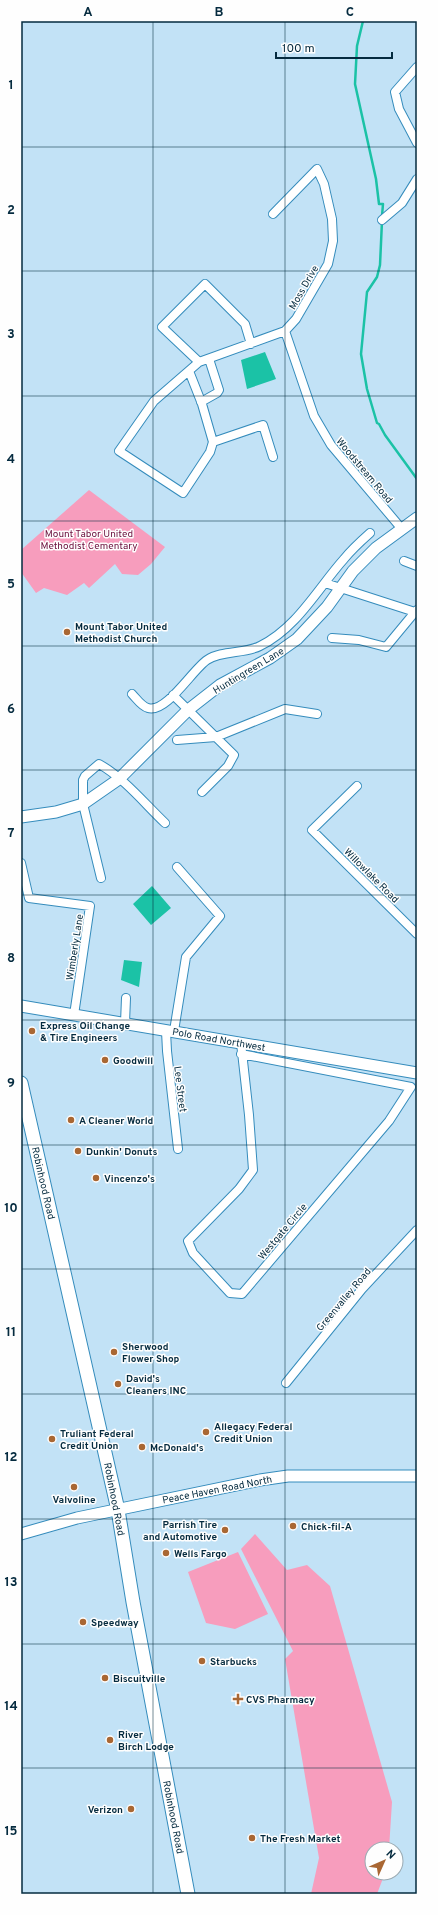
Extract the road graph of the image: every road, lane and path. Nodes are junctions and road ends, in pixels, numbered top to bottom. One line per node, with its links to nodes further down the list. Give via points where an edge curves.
1 (417, 66): 2 (street, via 394,92 399,109)
2 (417, 143)
3 (417, 179): 5 (street, via 402,203)
4 (273, 214): 6 (street, Moss Drive, via 317,169 324,184 332,219 333,241 328,264 296,319)
5 (382, 220)
6 (285, 331): 7 (street); 15 (street, Woodstream Road, via 320,428 331,445)
7 (251, 344): 8 (street); 9 (street, via 246,324 205,284 162,327)
8 (209, 359): 9 (street); 11 (street, via 219,390 217,394)
9 (199, 362): 10 (street)
10 (189, 371): 11 (street); 12 (street, via 154,401 119,451 183,494 210,452)
11 (201, 402): 12 (street)
12 (213, 442): 13 (street, via 263,425)
13 (272, 457)
14 (417, 518): 15 (street, Huntingreen Lane)
15 (401, 528): 20 (street, Huntingreen Lane, via 376,548)
16 (370, 533): 19 (street, via 344,558)
17 (404, 561): 18 (street)
18 (417, 566)
19 (325, 583): 20 (street); 24 (street, via 303,610 274,637 260,647 208,660)
20 (340, 587): 21 (street); 25 (street, Huntingreen Lane, via 322,612 297,639 270,658 220,685)
21 (416, 611): 22 (street, via 386,647 359,640)
22 (332, 638)
23 (132, 694): 24 (street, via 142,705 155,709)
24 (173, 695): 25 (street)
25 (188, 710): 27 (street); 29 (street, Huntingreen Lane)
26 (317, 714): 27 (street, via 285,709)
27 (216, 737): 28 (street); 31 (street, via 234,755 228,766)
28 (177, 740)
29 (119, 779): 32 (street, Huntingreen Lane); 32 (street, via 99,764 82,780); 34 (street)
30 (357, 786): 38 (street, Willowlake Road, via 312,830)
31 (202, 792)
32 (83, 804): 33 (street, Huntingreen Lane); 37 (street)
33 (21, 818)
34 (165, 823)
35 (21, 863): 41 (street, Wimberly Lane, via 29,898 90,906)
36 (177, 867): 43 (street, Lee Street, via 220,916 186,957)
37 (100, 878)
38 (417, 934)
39 (126, 998): 42 (street)
40 (21, 1006): 41 (street, Polo Road Northwest)
41 (74, 1015): 42 (street, Polo Road Northwest)
42 (125, 1023): 43 (street, Polo Road Northwest)
43 (170, 1031): 44 (street, Polo Road Northwest); 48 (street, Lee Street, via 167,1051)
44 (241, 1048): 45 (street, Polo Road Northwest); 47 (street); 47 (street, Westgate Circle, via 253,1170 188,1241 193,1252 230,1293 242,1294 389,1120)
45 (415, 1073): 47 (street)
46 (21, 1083): 52 (main road, Robinhood Road)
47 (411, 1087)
48 (178, 1149)
49 (417, 1230): 50 (street, Greenvalley Road, via 362,1289)
50 (286, 1383)
51 (417, 1476): 52 (street, Peace Haven Road North, via 288,1476 240,1483)
52 (118, 1510): 53 (street, Peace Haven Road North, via 77,1518); 54 (main road, Robinhood Road)
53 (21, 1534)
54 (188, 1894)

